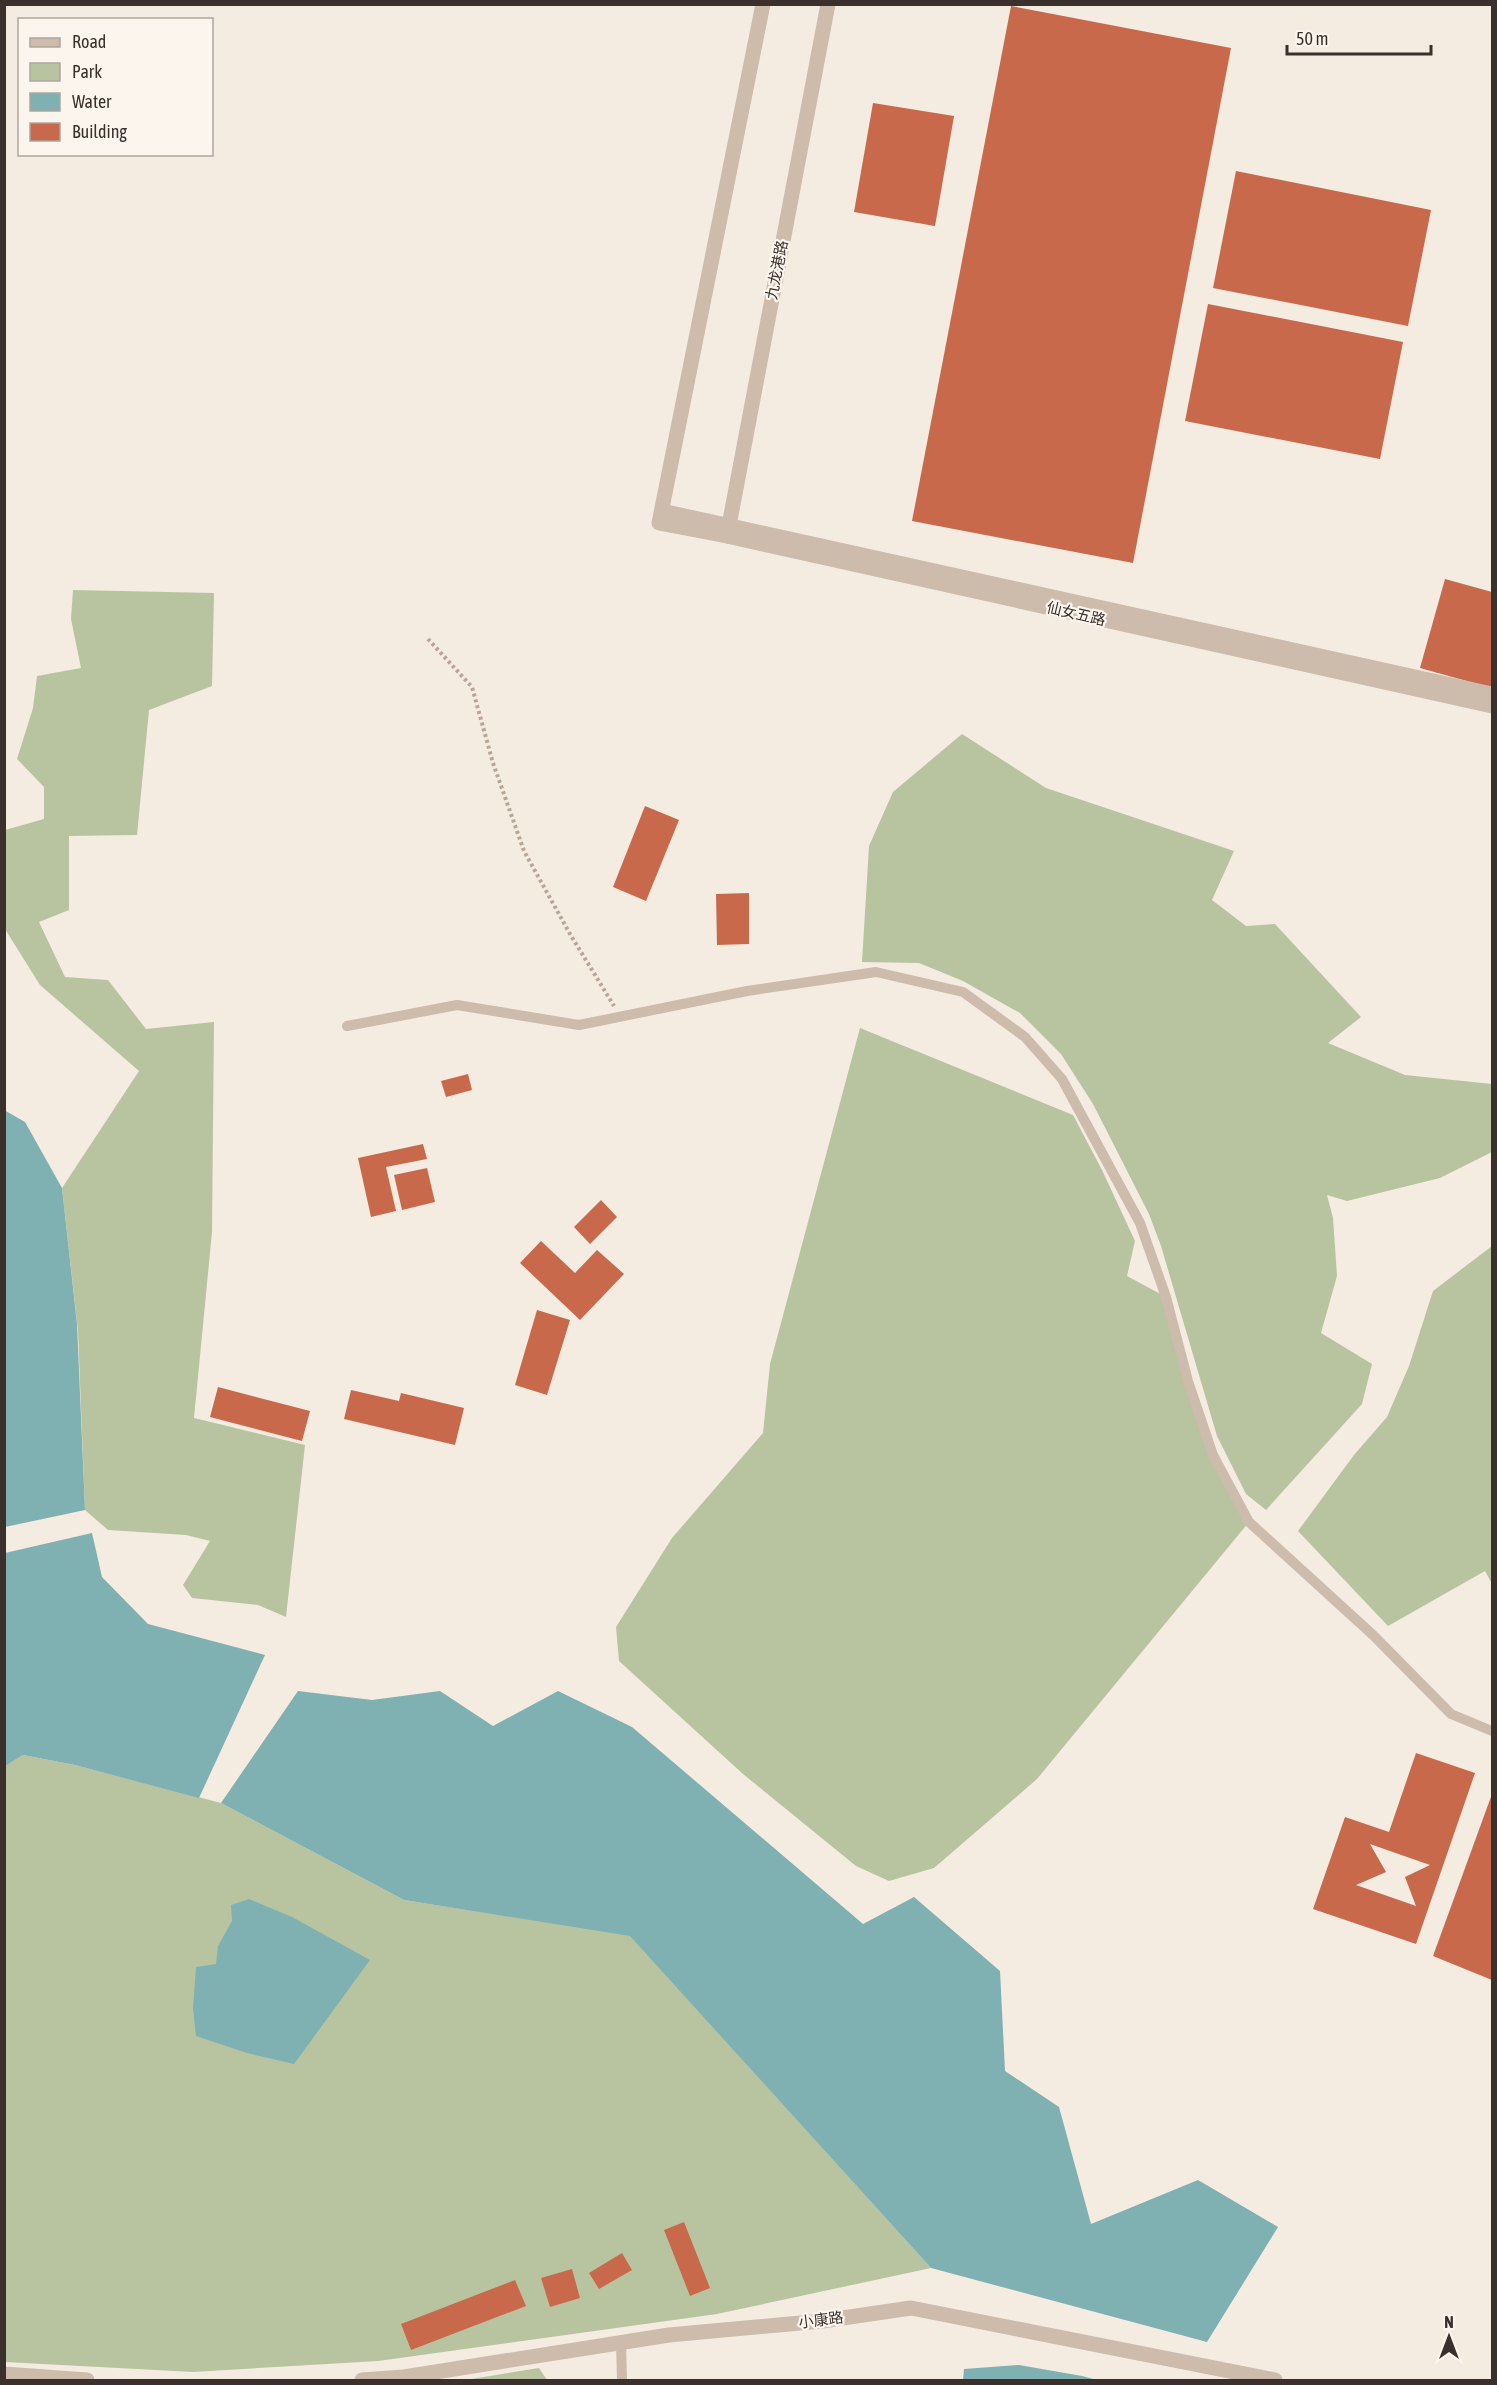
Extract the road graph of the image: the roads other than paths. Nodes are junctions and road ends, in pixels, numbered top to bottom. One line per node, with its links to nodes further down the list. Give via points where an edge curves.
1 (763, 4): 3 (street, 仙女五路, via 661,517)
2 (828, 4): 3 (street, 九龙港路)
3 (728, 531): 4 (street, 仙女五路); 5 (street, 仙女五路)
4 (1492, 694)
5 (1492, 706)
6 (347, 1026): 7 (lane, via 457,1005 579,1025 747,991 876,972 963,992 1025,1037 1062,1079 1140,1223 1213,1455 1249,1522 1373,1635 1450,1714)
7 (1492, 1731)
8 (621, 2343): 11 (street, 小康路); 12 (lane); 13 (street, 小康路, via 911,2308)
9 (4, 2374): 10 (street)
10 (87, 2380)
11 (362, 2380)
12 (622, 2380)
13 (1275, 2380)

